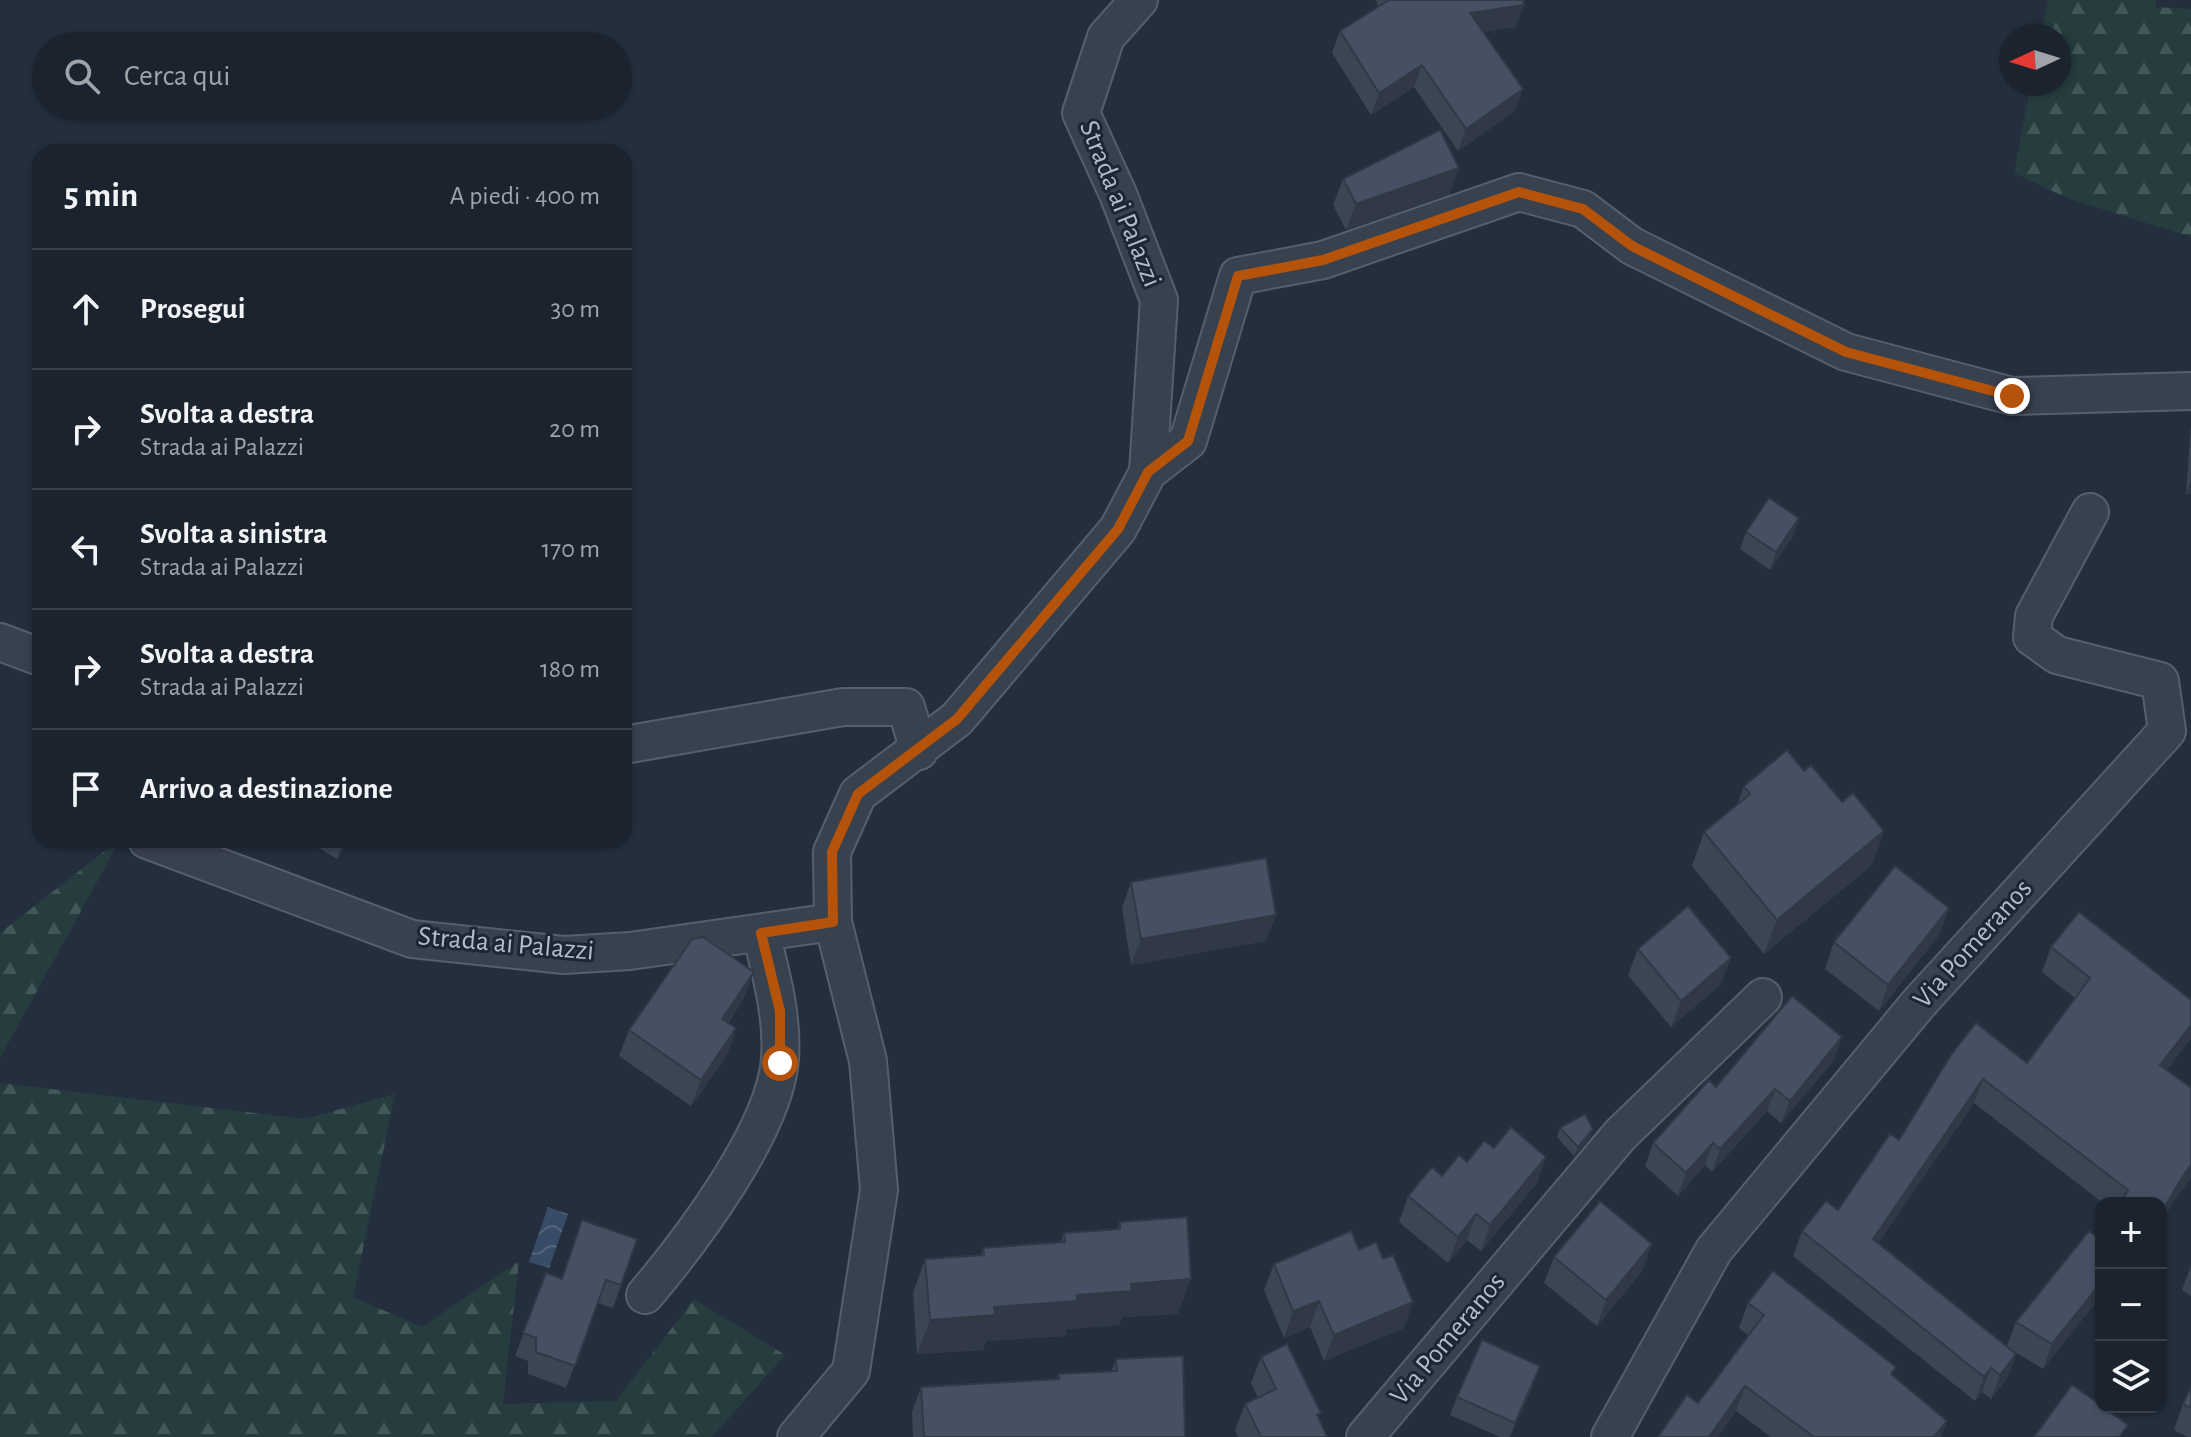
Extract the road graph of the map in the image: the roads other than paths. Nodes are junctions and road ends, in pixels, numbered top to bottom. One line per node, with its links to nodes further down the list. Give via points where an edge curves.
1 (1139, 0): 3 (street, Strada ai Palazzi, via 1106,37 1081,113 1159,300)
2 (2191, 391): 3 (street, Strada ai Palazzi, via 2012,396 1846,352 1632,246 1583,209 1519,192 1323,260 1238,276 1188,441)
3 (1148, 472): 8 (street, Strada ai Palazzi, via 1118,529 1081,575 957,719)
4 (2090, 512): 16 (street, Via Pomeranos, via 2034,616 2032,637 2057,655 2160,681 2167,731 1919,1003 1714,1250)
5 (0, 642): 6 (street)
6 (32, 654)
7 (632, 744): 8 (street, via 843,707 906,707)
8 (919, 751): 10 (street, Strada ai Palazzi, via 858,794 832,852)
9 (168, 848): 11 (street, Strada ai Palazzi, via 412,939 564,955)
10 (833, 922): 11 (street, Strada ai Palazzi); 14 (street, Strada ai Palazzi, via 868,1061 879,1190 851,1371)
11 (761, 933): 13 (street, via 780,1011 780,1063 765,1110 718,1203)
12 (1763, 997): 15 (street, Via Pomeranos, via 1620,1135)
13 (645, 1295)
14 (796, 1437)
15 (1365, 1437)
16 (1610, 1437)

